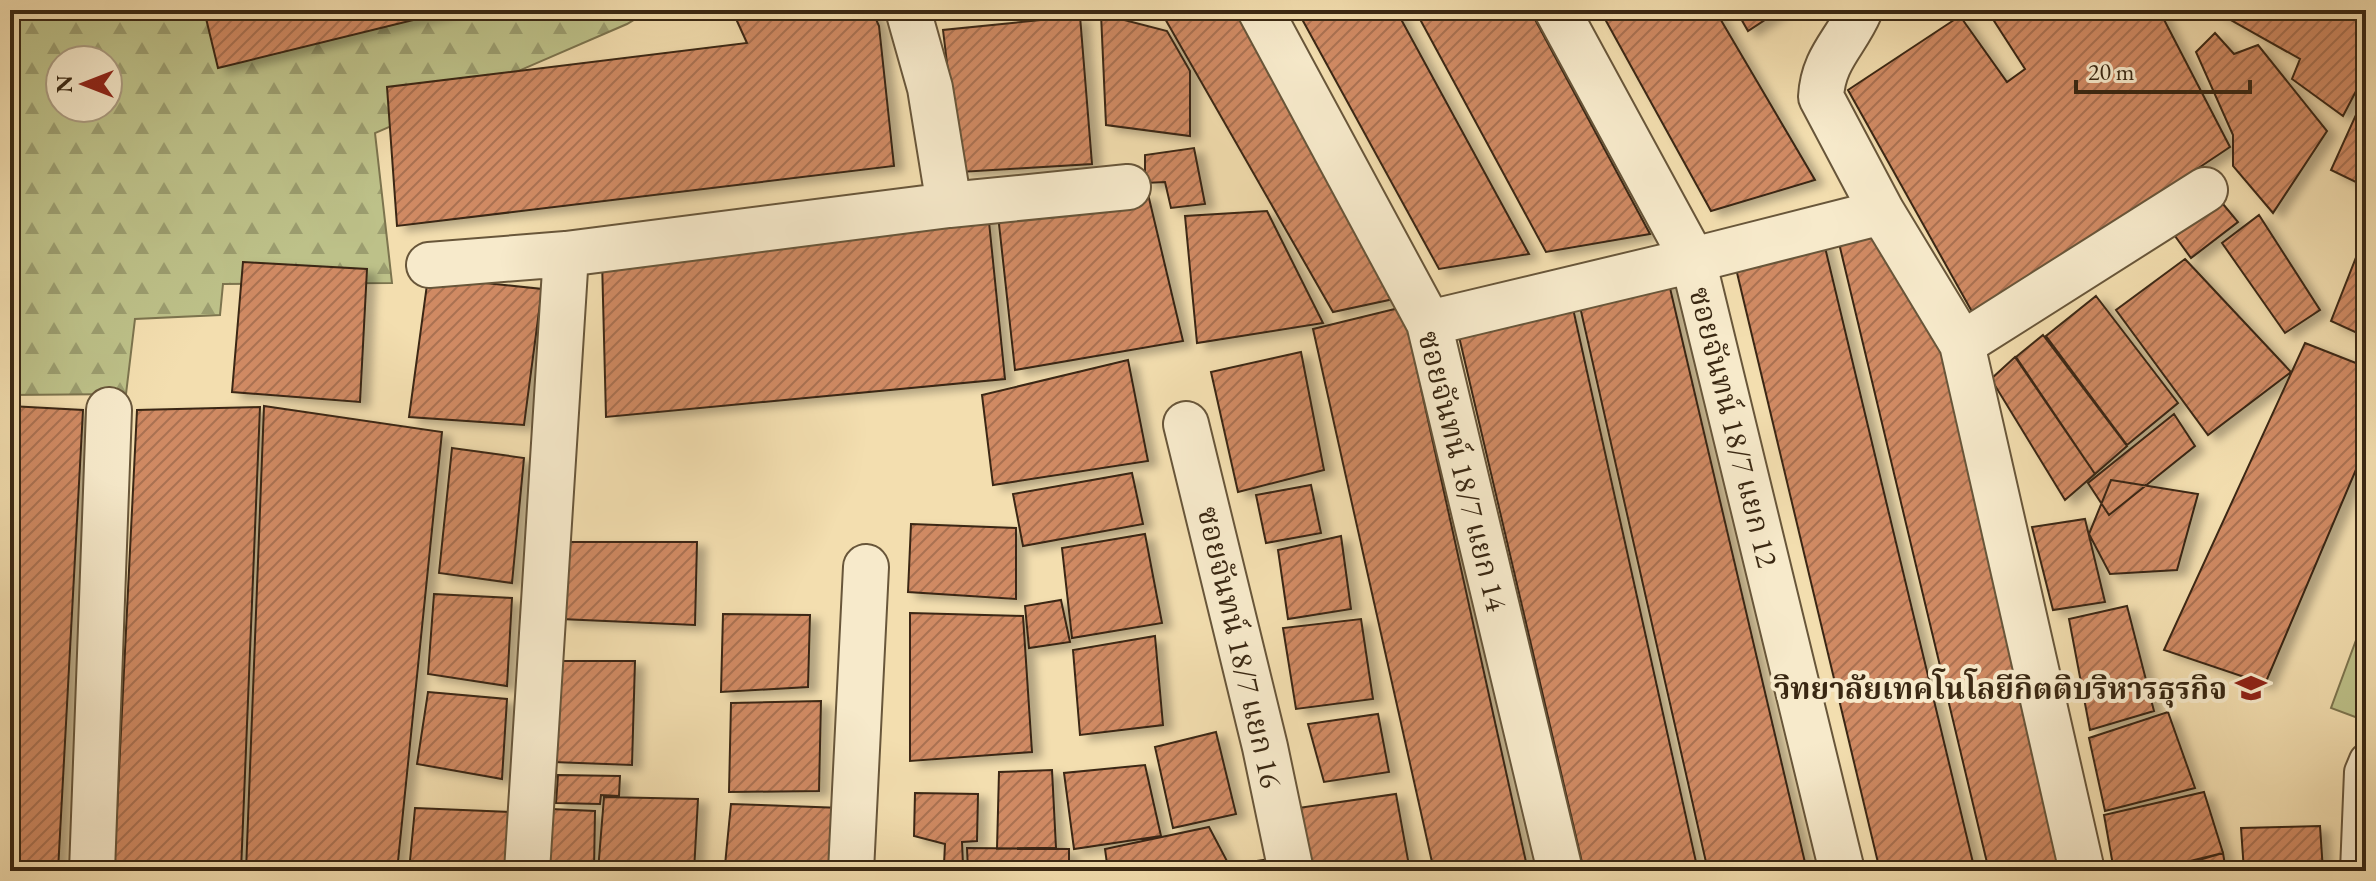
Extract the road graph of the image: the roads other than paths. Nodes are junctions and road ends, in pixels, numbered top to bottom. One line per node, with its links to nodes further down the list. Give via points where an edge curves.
1 (908, 10): 7 (street, via 930,88)
2 (1260, 10): 12 (street, ซอยจันทน์ 18/7 แยก 14)
3 (1557, 10): 10 (street, ซอยจันทน์ 18/7 แยก 12)
4 (1860, 10): 8 (street, via 1828,64 1821,97)
5 (1128, 187): 7 (street)
6 (2205, 190): 13 (street)
7 (949, 205): 9 (street)
8 (1882, 212): 10 (street); 13 (street)
9 (566, 254): 11 (street); 19 (street)
10 (1693, 260): 12 (street); 23 (street, ซอยจันทน์ 18/7 แยก 12)
11 (429, 265)
12 (1429, 323): 22 (street, ซอยจันทน์ 18/7 แยก 14)
13 (1962, 344): 24 (street)
14 (109, 410): 18 (street)
15 (1186, 424): 21 (street, ซอยจันทน์ 18/7 แยก 16)
16 (866, 567): 20 (street)
17 (2366, 760): 25 (lane, via 2361,772)
18 (92, 871)
19 (527, 871)
20 (851, 871)
21 (1291, 871)
22 (1560, 871)
23 (1842, 871)
24 (2082, 871)
25 (2357, 871)

